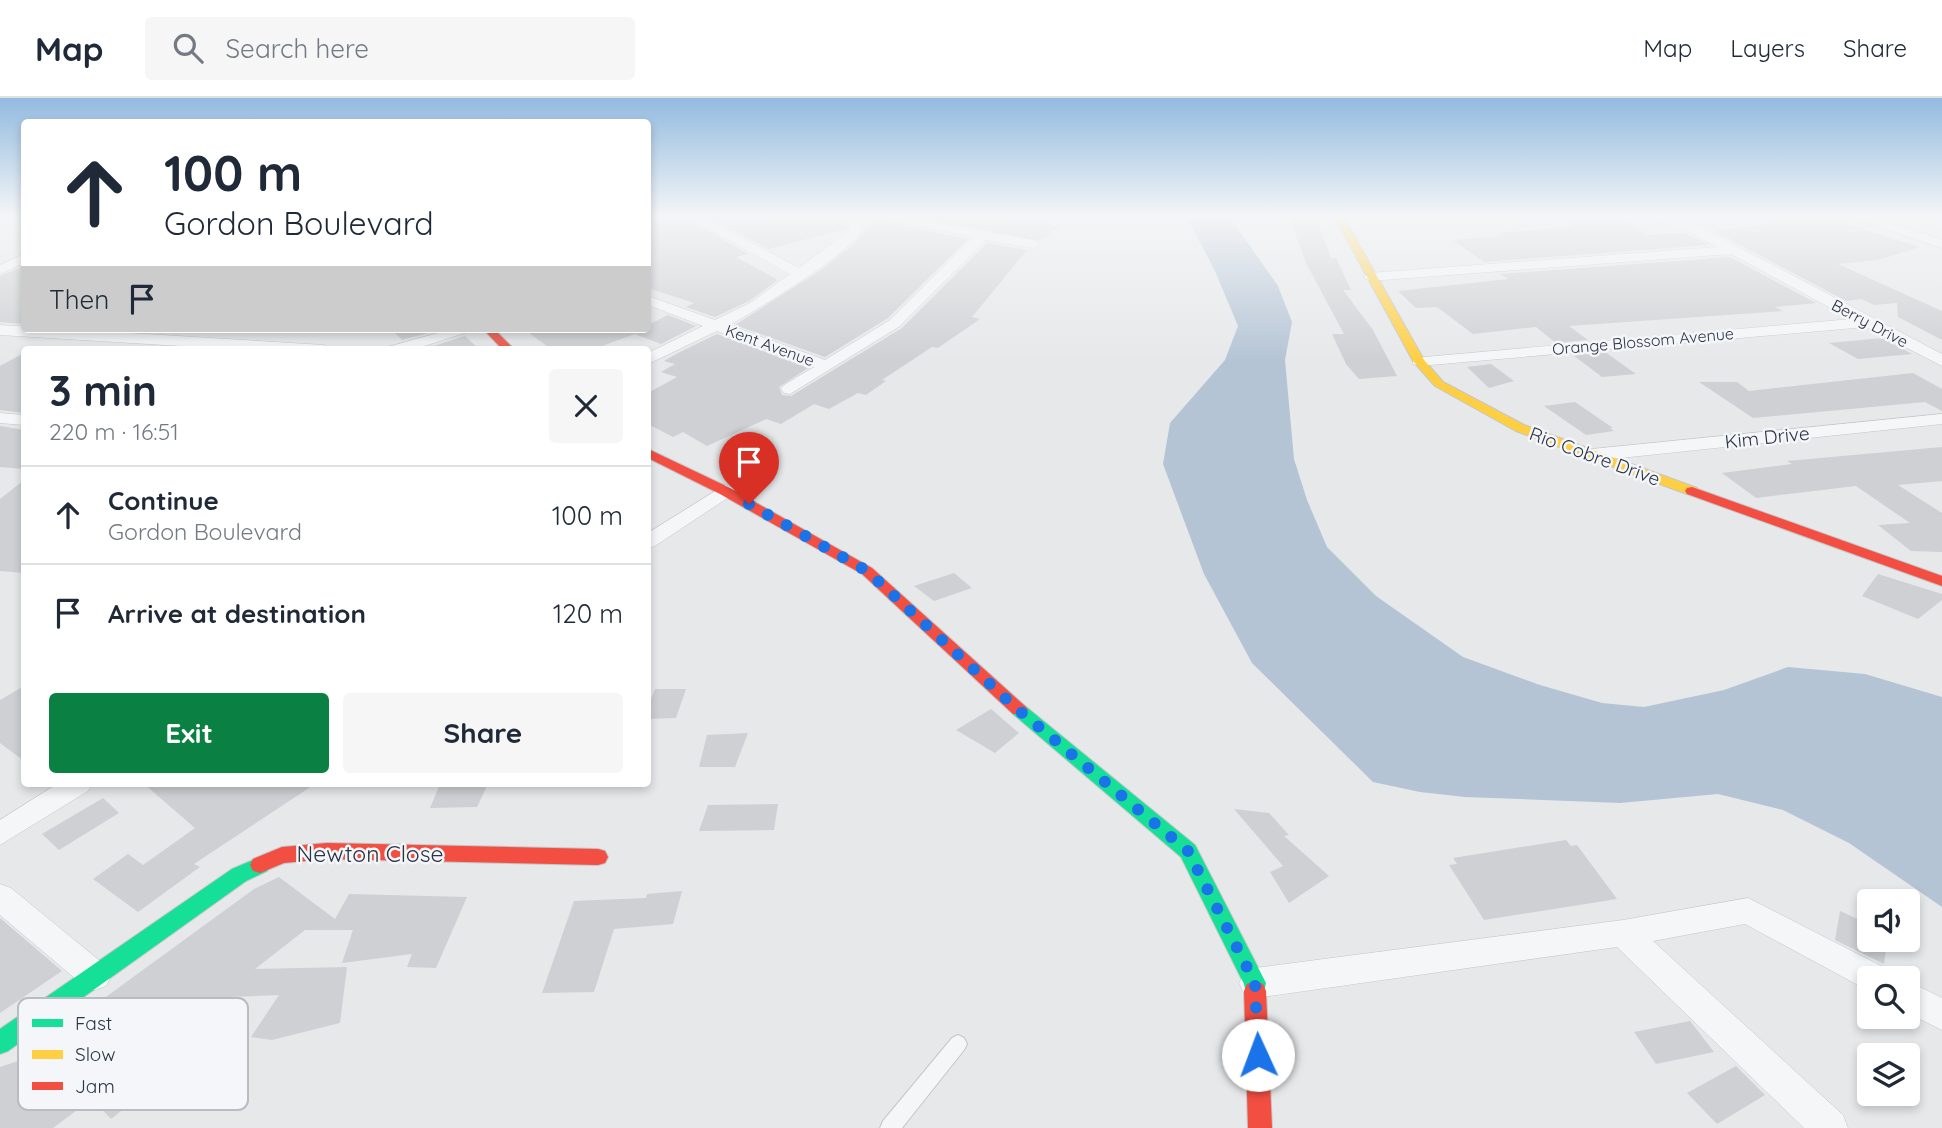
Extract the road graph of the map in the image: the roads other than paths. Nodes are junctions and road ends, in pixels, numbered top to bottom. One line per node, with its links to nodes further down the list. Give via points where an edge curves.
1 (781, 264): 7 (street)
2 (813, 264): 7 (street)
3 (954, 264): 23 (street, Kent Avenue, via 895,323)
4 (1363, 264): 8 (street, Rio Cobre Drive)
5 (1543, 264): 8 (street)
6 (1759, 264): 10 (street, Berry Drive)
7 (800, 274): 11 (street, via 755,306)
8 (1370, 277): 22 (street, Rio Cobre Drive)
9 (651, 301): 11 (street)
10 (1868, 322): 21 (street, Berry Drive); 22 (street, Orange Blossom Avenue)
11 (713, 324): 20 (street); 23 (street, Kent Avenue)
12 (0, 330): 13 (street)
13 (21, 331)
14 (49, 333): 17 (street)
15 (455, 333): 18 (street)
16 (492, 333): 19 (street)
17 (259, 346)
18 (408, 346)
19 (505, 346)
20 (651, 357)
21 (1942, 360)
22 (1419, 361): 29 (street, Rio Cobre Drive, via 1439,384 1508,422)
23 (826, 366): 24 (street, Kent Avenue)
24 (790, 389)
25 (0, 418): 27 (street)
26 (1942, 419): 29 (street, Kim Drive)
27 (21, 420)
28 (651, 454): 30 (street)
29 (1592, 455): 32 (street, Rio Cobre Drive)
30 (725, 491): 31 (street); 40 (street, via 867,571 1015,707 1188,851)
31 (651, 540)
32 (1942, 581)
33 (73, 787): 34 (street)
34 (0, 834)
35 (597, 857): 39 (street, Newton Close, via 327,851 282,855 239,875)
36 (0, 897): 39 (street)
37 (1623, 933): 38 (street, via 1748,911); 40 (street); 49 (street)
38 (1857, 969)
39 (95, 976): 41 (street, Newton Close)
40 (1255, 983): 48 (street)
41 (64, 998)
42 (1920, 1003): 43 (street)
43 (1942, 1015)
44 (18, 1030): 45 (street, Newton Close)
45 (0, 1043)
46 (958, 1044): 47 (lane)
47 (890, 1128)
48 (1260, 1128)
49 (1830, 1128)

